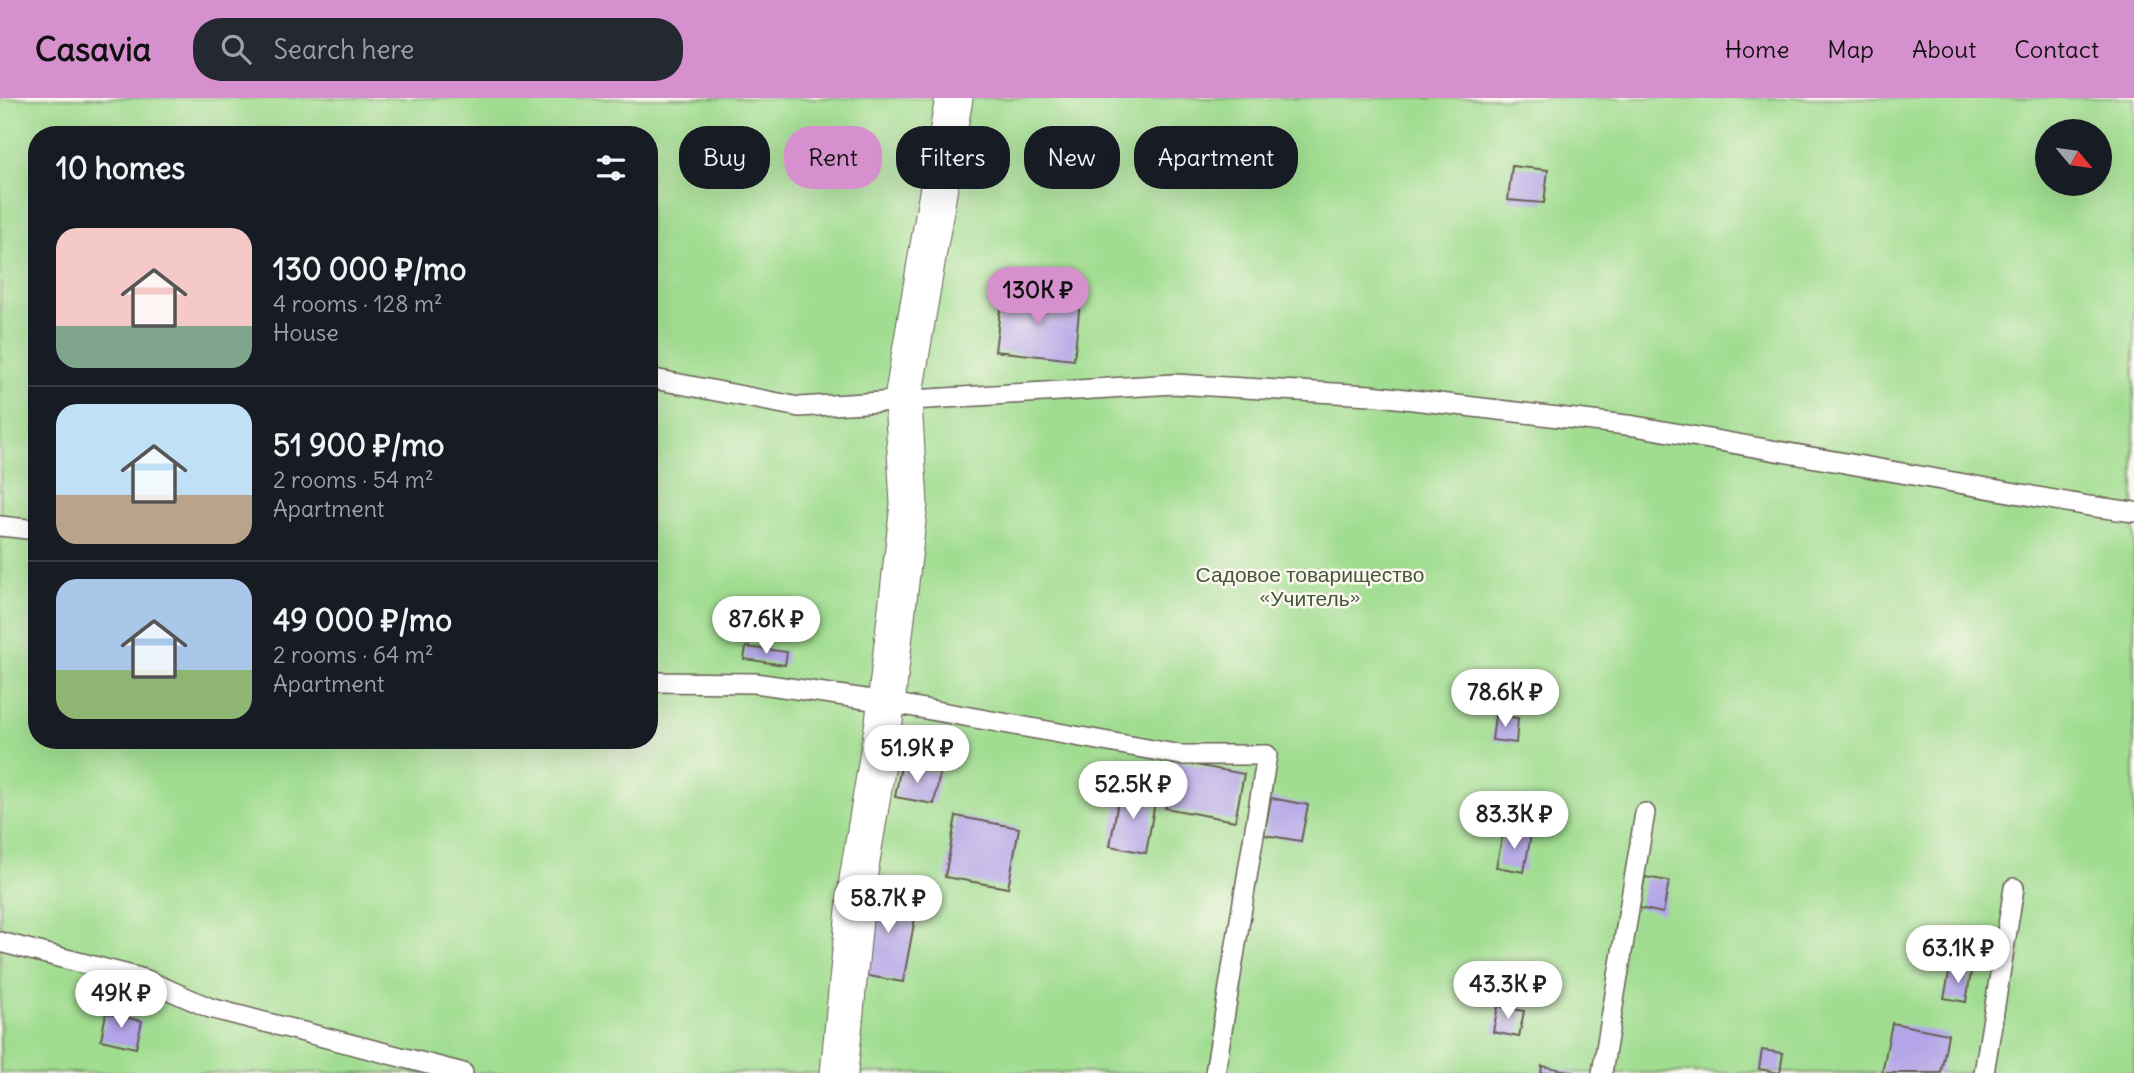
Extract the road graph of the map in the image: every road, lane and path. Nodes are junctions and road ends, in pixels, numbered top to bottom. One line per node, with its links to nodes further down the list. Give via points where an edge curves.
1 (954, 98): 3 (street)
2 (658, 380): 3 (lane, via 799,407)
3 (902, 399): 4 (lane, via 1174,384 1371,395 1635,426); 8 (street, via 909,503)
4 (2134, 512)
5 (0, 526): 6 (lane)
6 (28, 529)
7 (658, 682): 8 (lane, via 755,683)
8 (886, 702): 13 (street, via 858,880); 14 (lane, via 1181,755 1267,755)
9 (1645, 814): 15 (lane)
10 (2014, 888): 16 (lane)
11 (0, 942): 12 (lane, via 144,979 210,1008)
12 (463, 1073)
13 (839, 1073)
14 (1215, 1073)
15 (1602, 1073)
16 (1984, 1073)

